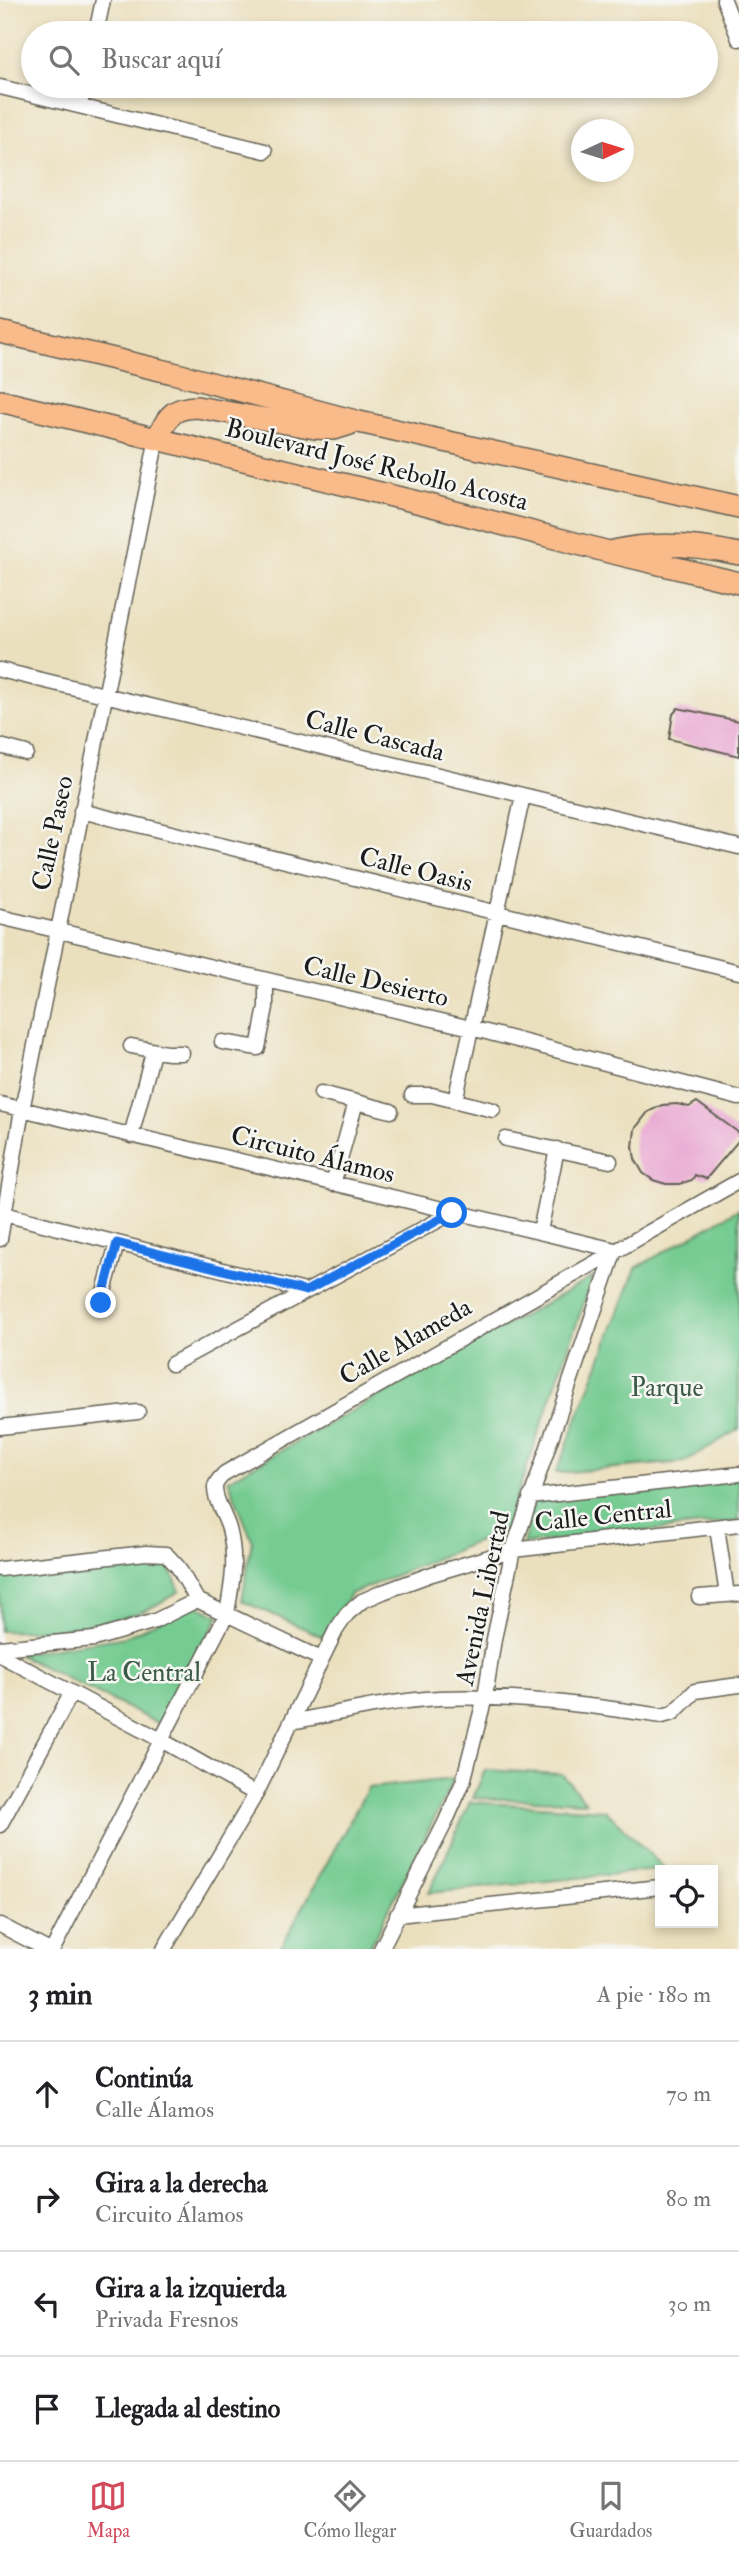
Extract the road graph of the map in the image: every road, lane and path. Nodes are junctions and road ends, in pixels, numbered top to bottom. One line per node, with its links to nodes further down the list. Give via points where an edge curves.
1 (103, 0): 3 (street)
2 (724, 0): 4 (street)
3 (99, 21)
4 (739, 39)
5 (0, 87): 6 (street)
6 (21, 92)
7 (46, 98): 9 (street)
8 (82, 98): 9 (street)
9 (80, 106): 10 (street)
10 (265, 151)
11 (0, 332): 13 (main road, Boulevard José Rebollo Acosta)
12 (0, 401): 14 (main road, Boulevard José Rebollo Acosta)
13 (359, 422): 14 (main road, via 334,429 315,428 183,408 174,411); 15 (main road, Boulevard José Rebollo Acosta)
14 (157, 438): 16 (main road, Boulevard José Rebollo Acosta); 20 (street, Calle Paseo)
15 (739, 507)
16 (609, 552): 17 (main road, via 637,545 666,545); 18 (main road, Boulevard José Rebollo Acosta)
17 (739, 554)
18 (739, 583)
19 (0, 670): 20 (street, Calle Cascada)
20 (106, 696): 23 (street, Calle Cascada); 24 (street, Calle Paseo)
21 (0, 746): 22 (street)
22 (26, 752)
23 (523, 796): 25 (street, Calle Cascada); 26 (street)
24 (81, 811): 26 (street, Calle Oasis); 28 (street, Calle Paseo)
25 (739, 847)
26 (496, 914): 29 (street, Calle Oasis); 31 (street)
27 (0, 917): 28 (street, Calle Desierto)
28 (58, 932): 30 (street, Calle Desierto); 42 (street, Calle Paseo)
29 (739, 972)
30 (266, 981): 31 (street, Calle Desierto); 32 (street, via 258,1048)
31 (471, 1028): 38 (street, Calle Desierto); 39 (street)
32 (222, 1042)
33 (131, 1046): 34 (street)
34 (153, 1052): 35 (street); 45 (street)
35 (183, 1053)
36 (321, 1093): 40 (street)
37 (412, 1095): 39 (street)
38 (739, 1098)
39 (455, 1101): 43 (street)
40 (356, 1102): 44 (street); 50 (street)
41 (0, 1104): 42 (street, Circuito Álamos)
42 (22, 1110): 45 (street, Circuito Álamos); 52 (street, Calle Paseo)
43 (494, 1110)
44 (391, 1111)
45 (131, 1136): 50 (street, Circuito Álamos)
46 (506, 1139): 47 (street)
47 (556, 1149): 48 (street); 53 (street)
48 (610, 1161)
49 (739, 1181): 56 (street, Calle Alameda)
50 (333, 1184): 51 (street, Circuito Álamos)
51 (452, 1213): 53 (street, Circuito Álamos); 57 (street)
52 (2, 1214): 54 (street, Calle Paseo); 55 (street)
53 (540, 1231): 56 (street, Circuito Álamos)
54 (0, 1239)
55 (117, 1243): 57 (street); 58 (street)
56 (615, 1250): 63 (street, Avenida Libertad); 71 (street, Calle Alameda, via 225,1473 215,1487 234,1550)
57 (306, 1291): 59 (street)
58 (101, 1303)
59 (172, 1364)
60 (138, 1412): 61 (street)
61 (0, 1427)
62 (739, 1474): 63 (street, Calle Central)
63 (530, 1497): 66 (street, Avenida Libertad)
64 (739, 1524): 65 (street, Calle Central)
65 (717, 1527): 66 (street, Calle Central); 68 (street)
66 (513, 1550): 74 (street, Calle Central, via 362,1601 347,1614); 77 (street, Avenida Libertad)
67 (0, 1569): 70 (street, via 158,1553 173,1559)
68 (733, 1594): 69 (street)
69 (699, 1597)
70 (197, 1600): 71 (street); 72 (street, via 155,1621 104,1636)
71 (227, 1613): 74 (street); 79 (street)
72 (0, 1648)
73 (0, 1655): 76 (street)
74 (321, 1659): 78 (street, Calle Central)
75 (739, 1685): 77 (street, via 695,1691 673,1713 662,1716)
76 (71, 1693): 79 (street); 81 (street)
77 (485, 1697): 78 (street, via 435,1699); 83 (street, Avenida Libertad, via 463,1782)
78 (291, 1722): 80 (street, Calle Central)
79 (161, 1740): 80 (street); 87 (street)
80 (256, 1794): 88 (street, Calle Central)
81 (1, 1819)
82 (655, 1888): 83 (street)
83 (397, 1915): 85 (street, Avenida Libertad)
84 (0, 1925): 86 (street)
85 (384, 1947)
86 (46, 1949)
87 (53, 1949)
88 (164, 1949)

